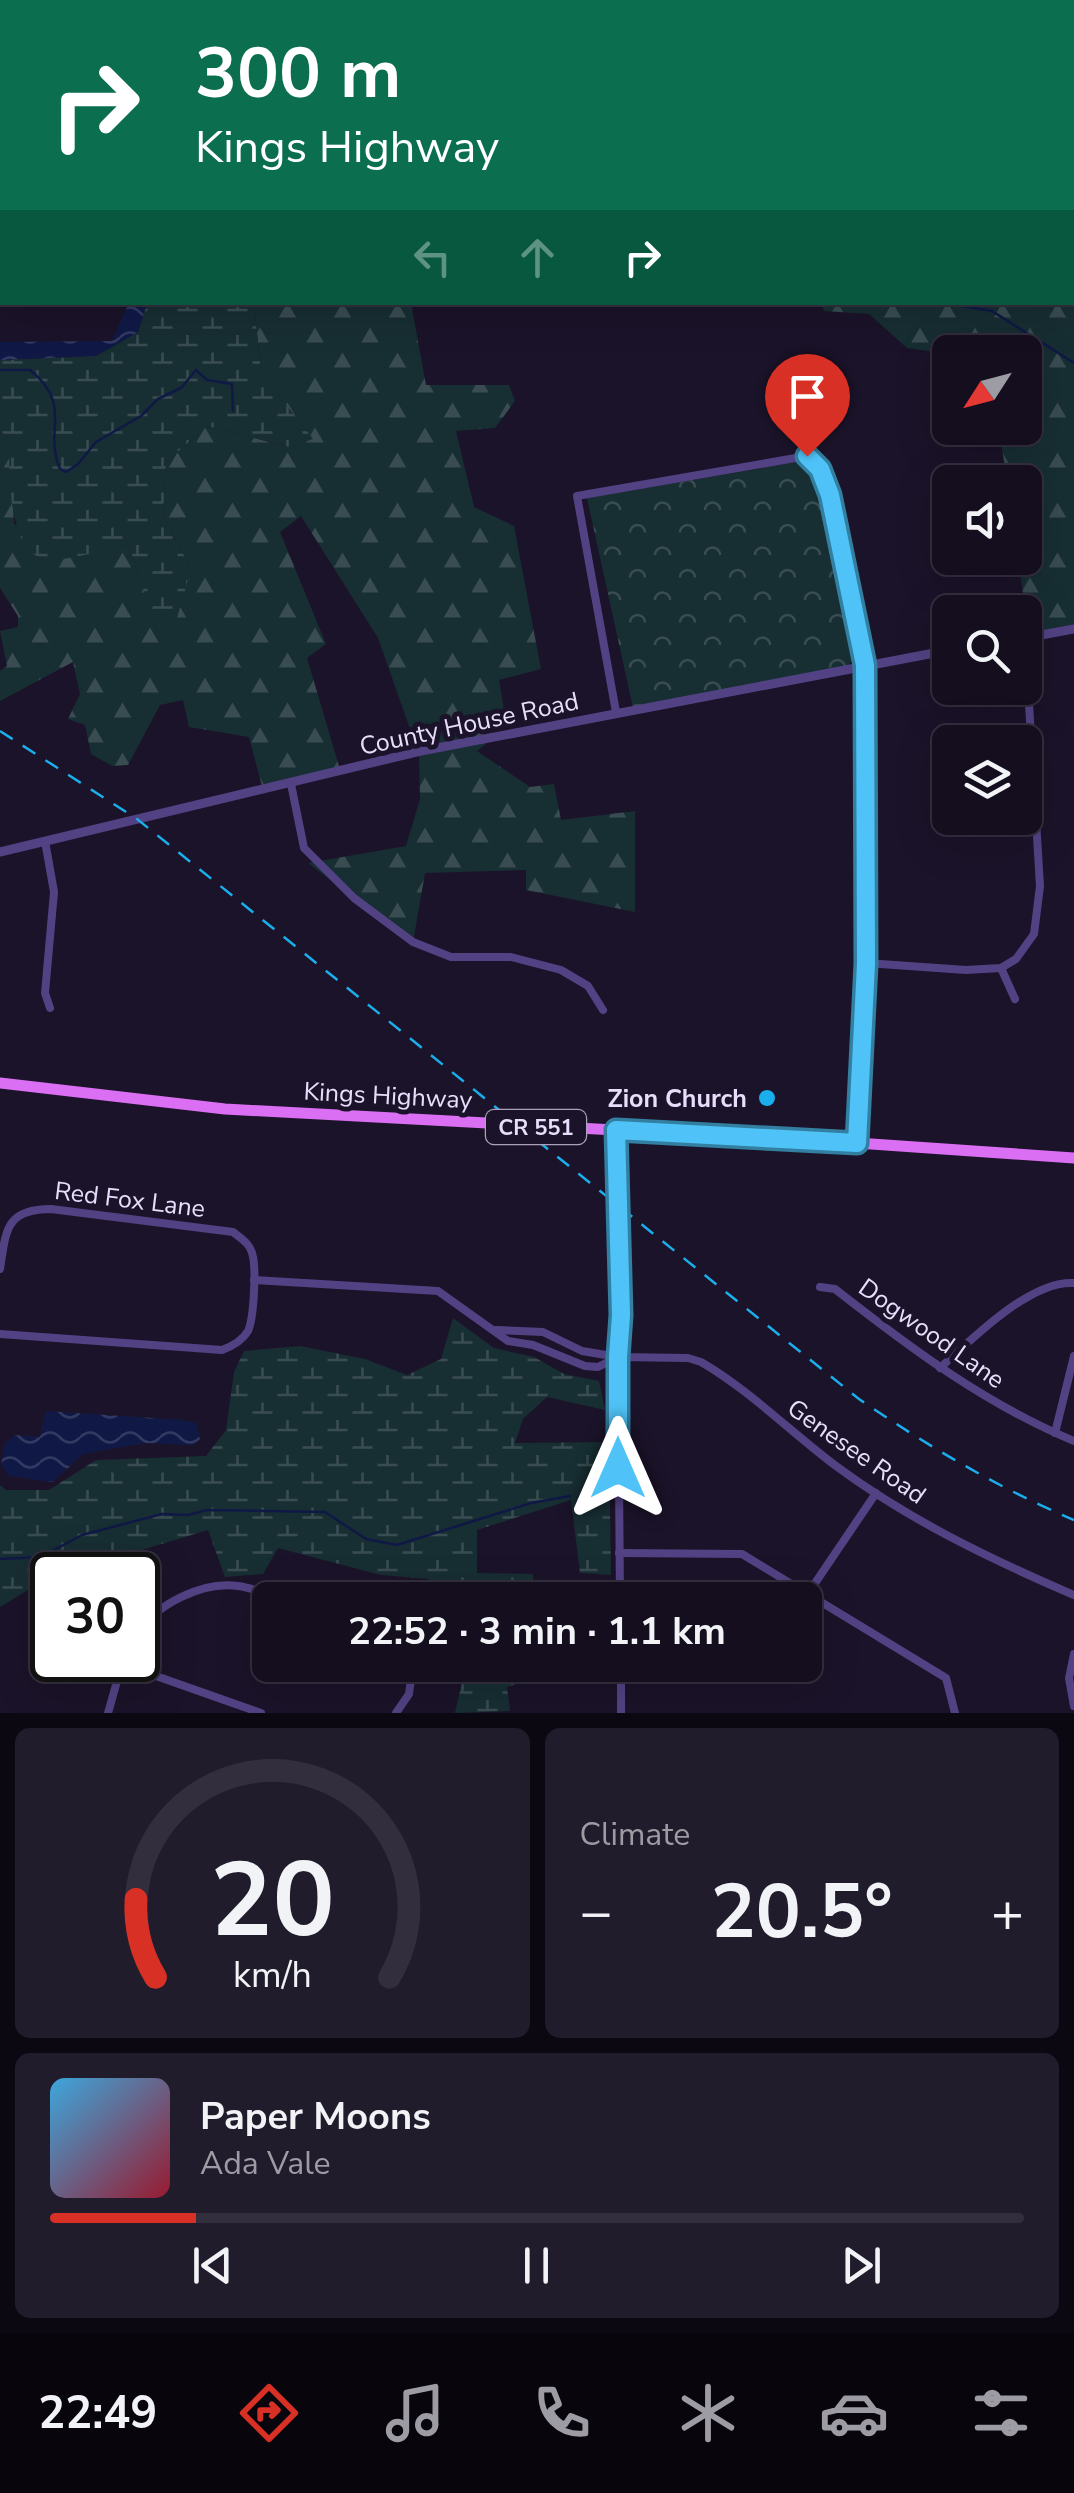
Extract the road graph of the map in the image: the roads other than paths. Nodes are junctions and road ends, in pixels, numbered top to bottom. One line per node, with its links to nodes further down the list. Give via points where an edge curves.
1 (1074, 629): 2 (street)
2 (1042, 635)
3 (932, 653): 4 (street, County House Road)
4 (865, 665): 6 (street, County House Road); 6 (street, via 830,495 807,456 577,496); 10 (street)
5 (1029, 705): 11 (street, via 1040,886 1034,934)
6 (616, 712): 7 (street, County House Road)
7 (290, 784): 8 (street, County House Road); 14 (street, via 304,848 354,898 413,942 451,956 511,957 561,970 588,986)
8 (45, 841): 9 (street, County House Road); 13 (street, via 54,892 45,993)
9 (0, 852)
10 (866, 964): 11 (street); 17 (street)
11 (1001, 968): 12 (street)
12 (1015, 999)
13 (50, 1008)
14 (603, 1010)
15 (0, 1083): 16 (main road, Kings Highway / CR 551, via 226,1109)
16 (616, 1130): 17 (main road, Kings Highway / CR 551); 26 (street)
17 (857, 1143): 18 (main road, Kings Highway / CR 551)
18 (1074, 1158)
19 (0, 1269): 20 (street, Red Fox Lane, via 11,1223 29,1208 233,1232 253,1255)
20 (254, 1280): 23 (street, via 438,1291); 24 (street, Red Fox Lane, via 251,1326 222,1350)
21 (1074, 1283): 27 (street, via 1038,1292)
22 (820, 1287): 27 (street, Dogwood Lane, via 834,1289)
23 (496, 1330): 26 (street, via 542,1332); 26 (street, via 508,1341 585,1366)
24 (0, 1334)
25 (1074, 1356): 28 (street)
26 (618, 1357): 30 (street, Genesee Road, via 701,1362); 31 (street)
27 (940, 1368): 28 (street, Dogwood Lane)
28 (1055, 1433): 29 (street, Dogwood Lane)
29 (1074, 1441)
30 (876, 1493): 34 (street); 36 (street, Genesee Road, via 954,1540)
31 (618, 1553): 32 (street); 33 (street, via 736,1552)
32 (619, 1582)
33 (786, 1582)
34 (816, 1582)
35 (252, 1590): 38 (street, via 204,1590)
36 (1074, 1595)
37 (822, 1604): 49 (street, via 946,1678)
38 (160, 1610)
39 (1074, 1654): 44 (street, via 1068,1678)
40 (160, 1676): 46 (street)
41 (117, 1682): 45 (street)
42 (411, 1682): 47 (street)
43 (621, 1682): 48 (street)
44 (1074, 1706)
45 (108, 1713)
46 (262, 1713)
47 (396, 1713)
48 (620, 1713)
49 (955, 1713)

